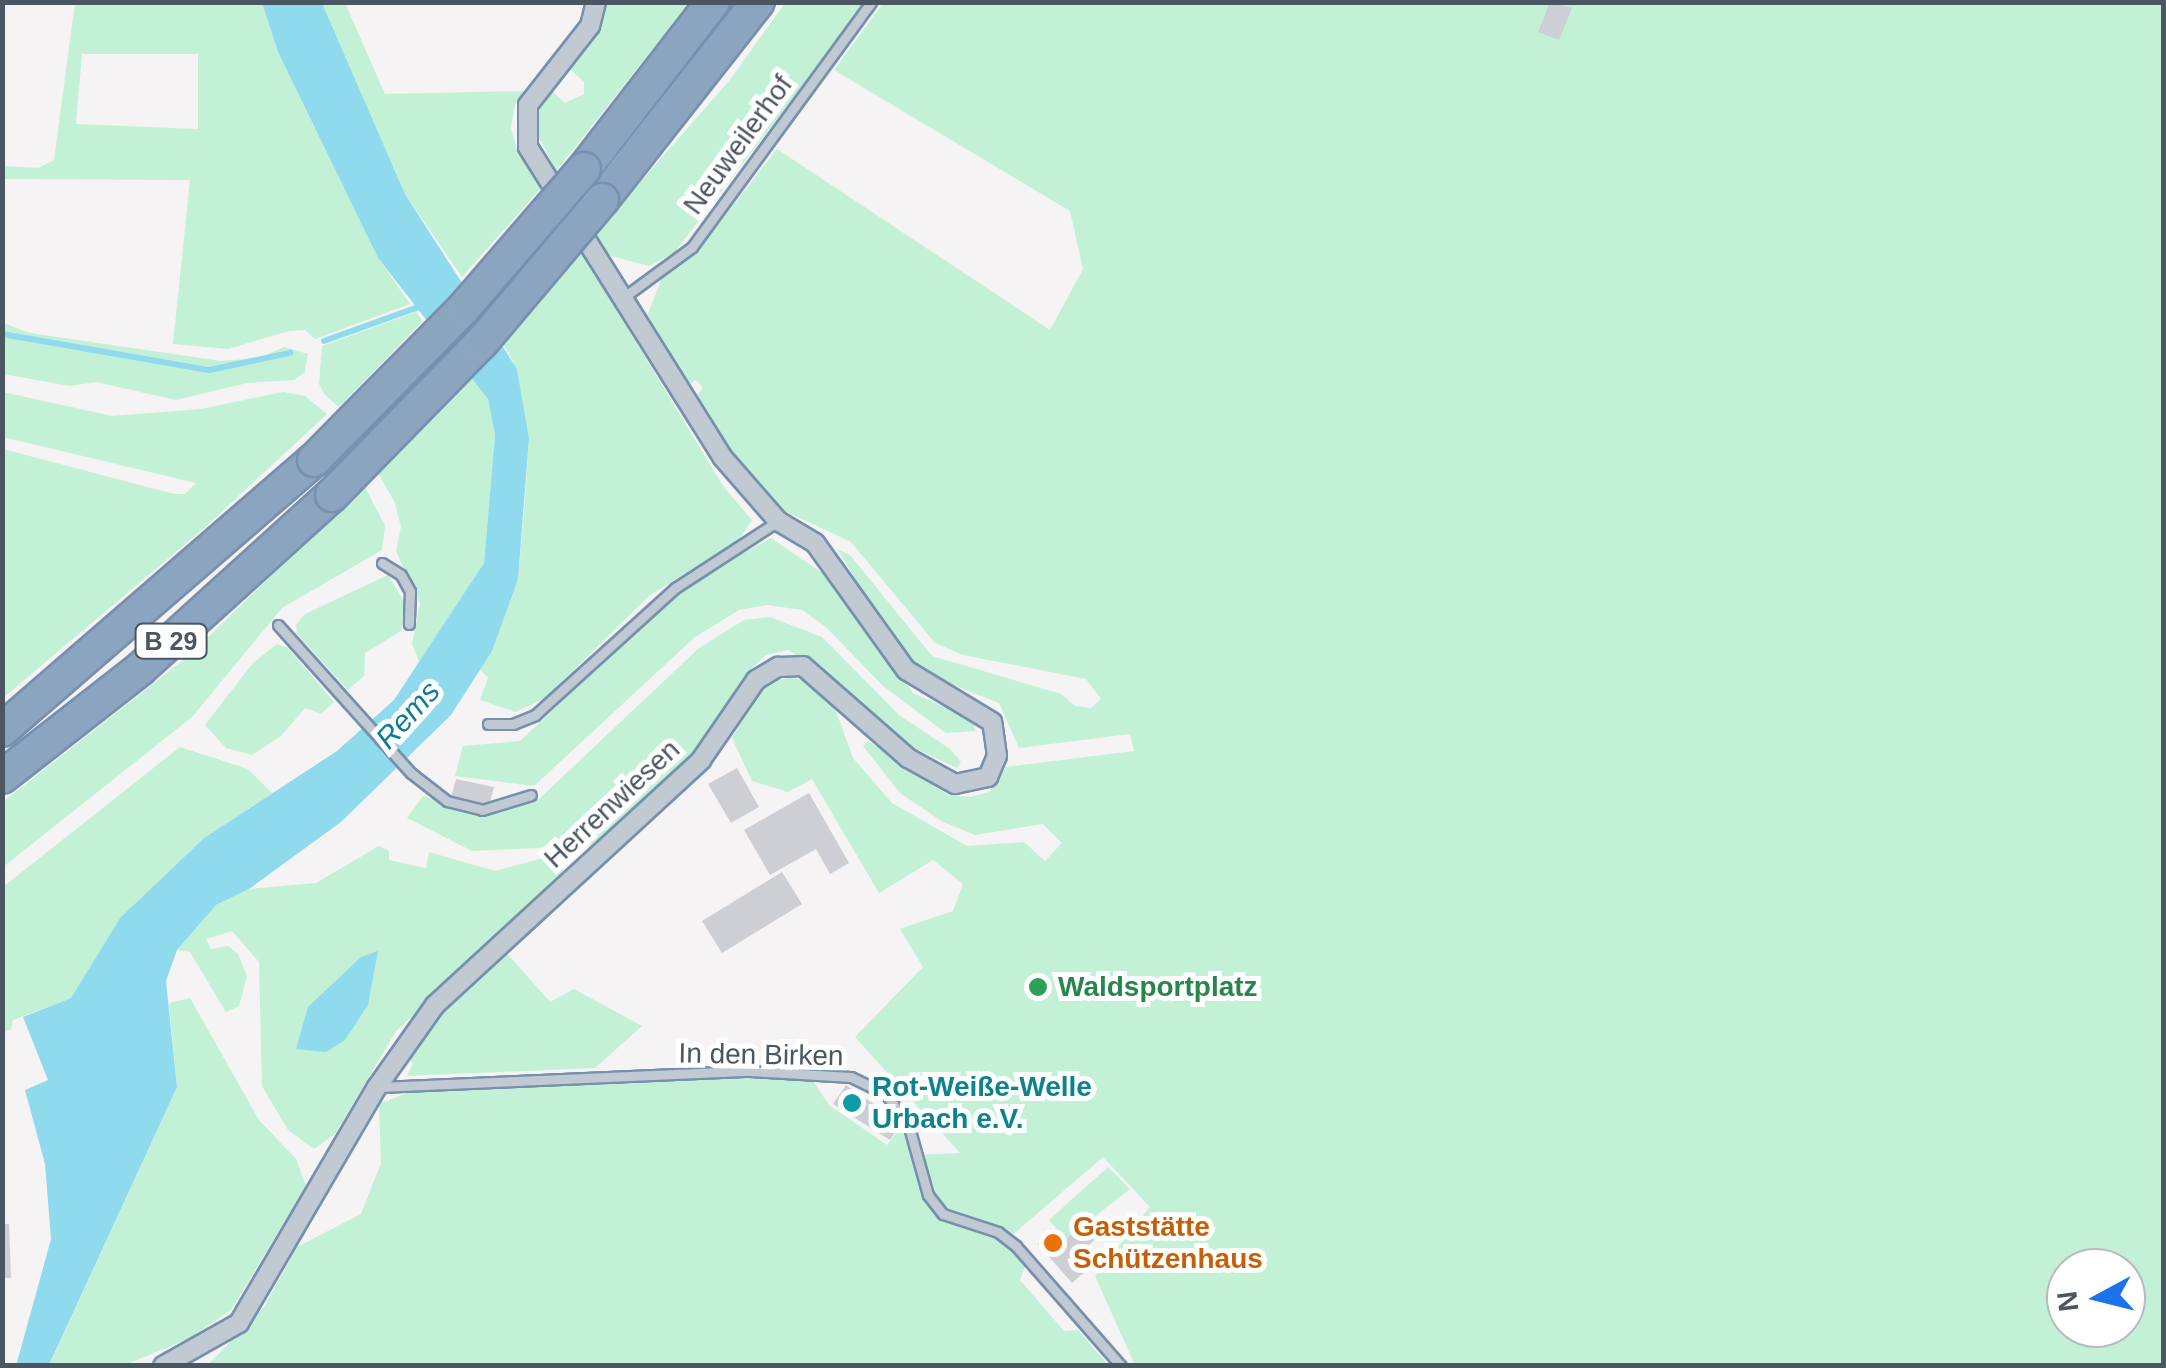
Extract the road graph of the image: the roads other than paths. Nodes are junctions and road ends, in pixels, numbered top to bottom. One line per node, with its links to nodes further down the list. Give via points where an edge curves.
1 (596, 2): 5 (street, Herrenwiesen, via 590,26 528,105 524,125 528,148)
2 (713, 2): 11 (highway, B 29, bridge, via 584,170 463,310 314,460)
3 (758, 2): 12 (highway, B 29, bridge, via 482,342 332,495 140,669)
4 (871, 2): 5 (lane, Neuweilerhof, via 692,247)
5 (624, 297): 6 (street, Herrenwiesen, via 723,458)
6 (778, 521): 10 (lane, via 675,588 535,715); 14 (street, Herrenwiesen, via 815,542 906,670 992,722 997,756 988,776 955,784 935,776 803,666 778,667 756,680 701,760 435,1005)
7 (382, 563): 8 (lane, via 410,591)
8 (409, 624)
9 (278, 625): 13 (lane, via 411,773 448,800 482,810)
10 (488, 724)
11 (2, 730)
12 (2, 776)
13 (532, 796)
14 (377, 1087): 15 (street, Herrenwiesen, via 239,1322); 16 (lane, In den Birken, via 750,1071 851,1077 886,1094 909,1128 928,1196 943,1214 998,1232 1016,1246)
15 (170, 1364)
16 (1121, 1366)

